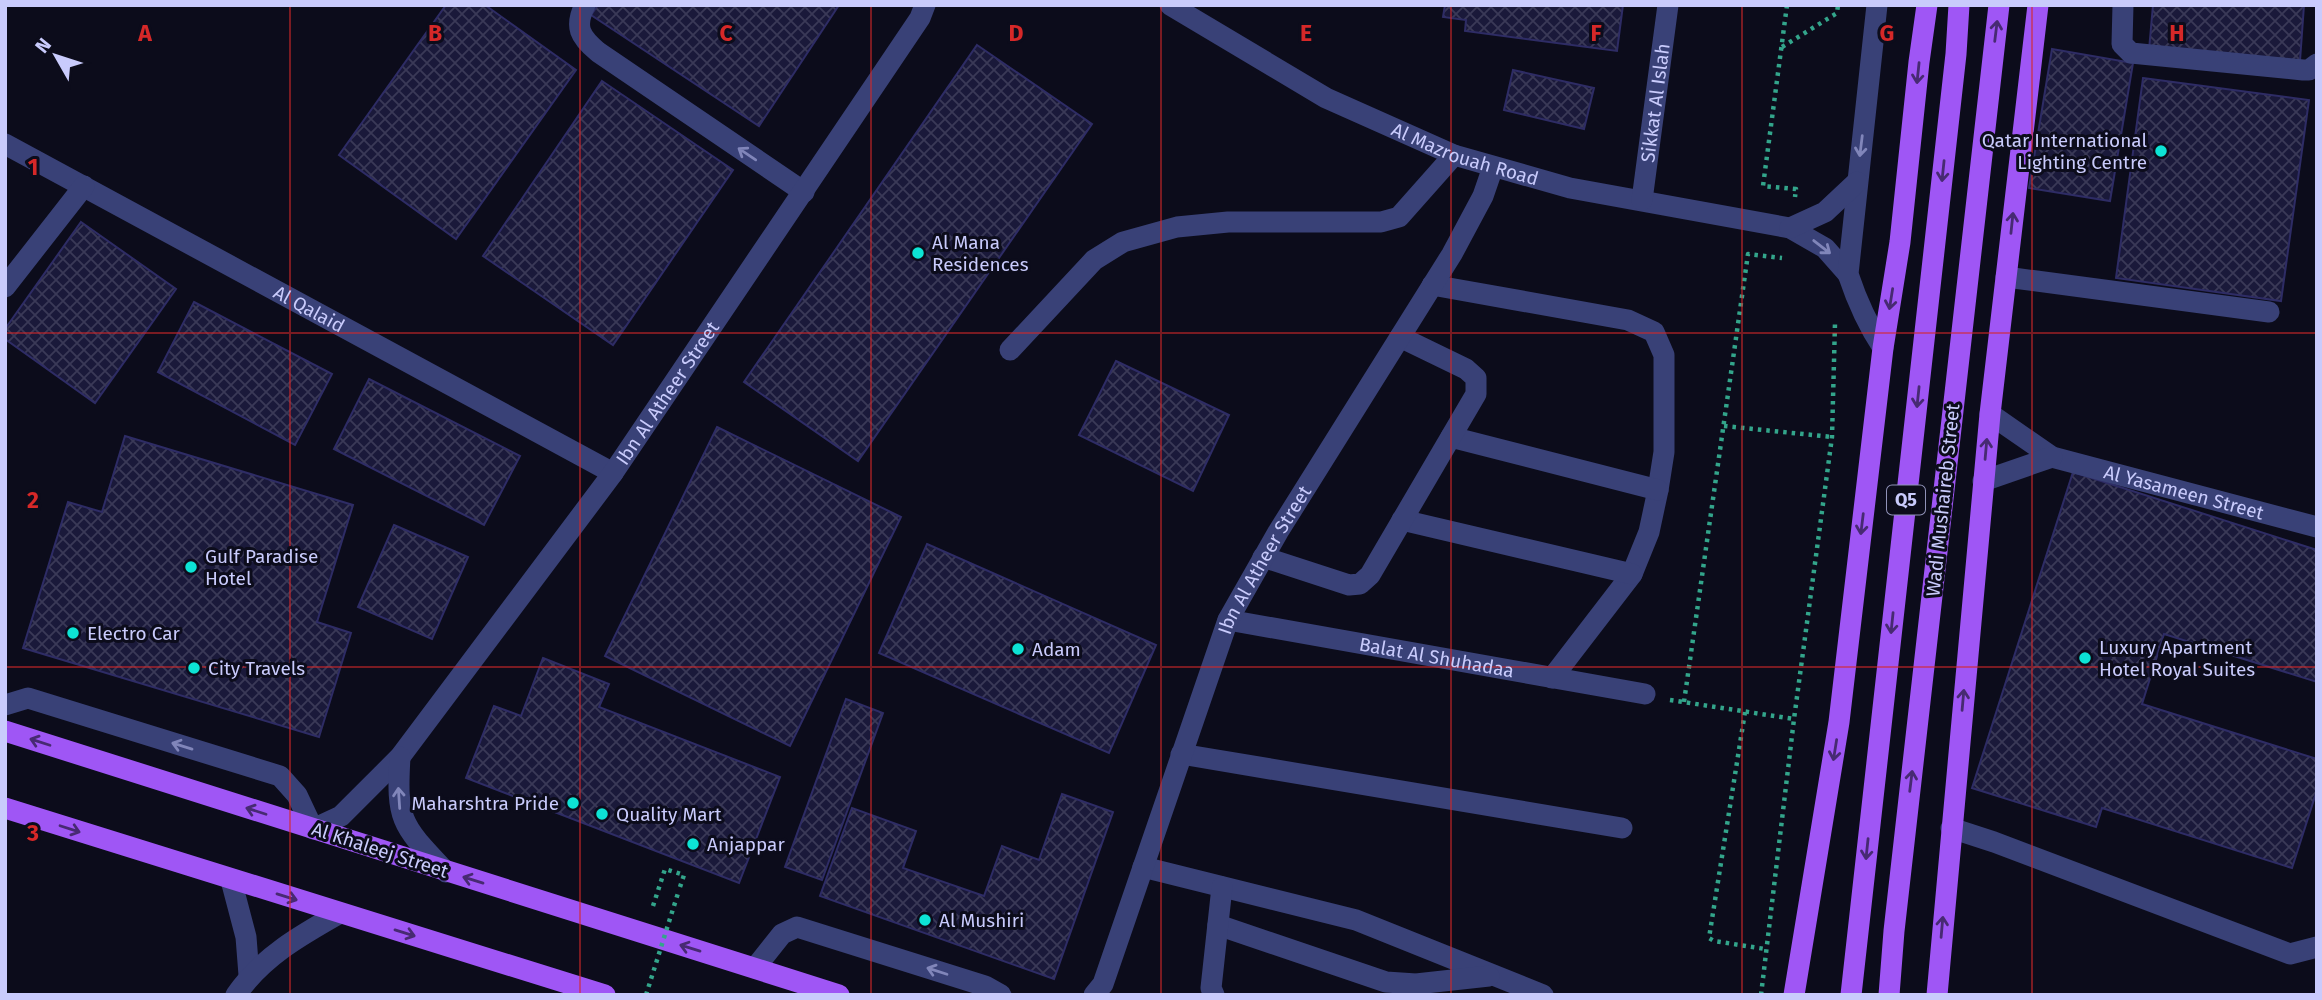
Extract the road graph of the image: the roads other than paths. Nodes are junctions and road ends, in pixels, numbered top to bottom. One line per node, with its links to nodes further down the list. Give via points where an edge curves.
1 (585, 5): 18 (street, one-way to 1, via 588,44 579,29)
2 (938, 5): 11 (street, Ibn Al Atheer Street)
3 (1170, 5): 14 (street, Al Mazrouah Road, via 1326,98)
4 (1668, 5): 19 (street, Sikkat Al Islah)
5 (1877, 5): 16 (street, one-way to 16)
6 (1927, 5): 27 (main road, one-way to 27)
7 (1959, 5): 68 (main road, Wadi Mushaireb Street / Q5, one-way to 68)
8 (1999, 5): 69 (main road, Wadi Mushaireb Street / Q5, one-way to 8)
9 (2038, 5): 22 (main road, Wadi Mushaireb Street, one-way to 9)
10 (2123, 5): 12 (street, via 2122,44 2131,53 2309,71)
11 (922, 12): 18 (street, Ibn Al Atheer Street)
12 (2317, 64)
13 (5, 144): 17 (street, Al Qalaid)
14 (1454, 155): 15 (street, Al Mazrouah Road); 28 (street, via 1399,217 1381,222 1228,222 1177,227 1123,242 1094,260)
15 (1493, 167): 19 (street, Al Mazrouah Road, via 1570,188); 23 (street, Ibn Al Atheer Street, via 1483,196)
16 (1857, 182): 20 (street, via 1825,212); 21 (street)
17 (84, 186): 24 (street); 32 (street, Al Qalaid)
18 (804, 192): 32 (street, Ibn Al Atheer Street)
19 (1642, 200): 20 (street, Al Mazrouah Road)
20 (1790, 228): 21 (street, Al Mazrouah Road, one-way to 21, via 1825,248)
21 (1848, 274): 27 (street, via 1862,313)
22 (2006, 277): 25 (street); 29 (main road, Wadi Mushaireb Street)
23 (1432, 285): 26 (street, Ibn Al Atheer Street); 34 (street, via 1628,320 1654,332 1664,355 1664,452)
24 (5, 287)
25 (2269, 312)
26 (1400, 337): 30 (street, via 1476,378 1476,394); 37 (street, Ibn Al Atheer Street)
27 (1883, 348): 67 (main road, one-way to 67, via 1839,722)
28 (1010, 350)
29 (1990, 414): 31 (street, Al Yasameen Street); 33 (main road, Wadi Mushaireb Street, one-way to 29)
30 (1451, 437): 34 (street); 35 (street)
31 (2052, 457): 33 (street); 36 (street, Al Yasameen Street)
32 (613, 473): 45 (street, Ibn Al Atheer Street)
33 (1983, 481): 48 (main road, Wadi Mushaireb Street, one-way to 33)
34 (1658, 490): 38 (street, via 1649,532)
35 (1402, 520): 37 (street, via 1360,584 1349,585); 38 (street)
36 (2317, 527)
37 (1262, 557): 39 (street, Ibn Al Atheer Street)
38 (1632, 574): 40 (street)
39 (1228, 620): 40 (street, Balat Al Shuhadaa); 44 (street, Ibn Al Atheer Street)
40 (1552, 678): 41 (street, Balat Al Shuhadaa)
41 (1645, 694)
42 (5, 705): 49 (street, one-way to 42, via 298,794 281,776 27,698)
43 (5, 731): 49 (main road, Al Khaleej Street, one-way to 43)
44 (1181, 754): 47 (street); 50 (street, Ibn Al Atheer Street)
45 (400, 757): 49 (street, Ibn Al Atheer Street, via 341,816); 51 (street, one-way to 45, via 412,836 401,816)
46 (5, 808): 52 (main road, one-way to 52)
47 (1622, 828)
48 (1951, 828): 56 (street, via 2290,954); 70 (main road, Wadi Mushaireb Street, one-way to 48)
49 (313, 829): 51 (main road, Al Khaleej Street)
50 (1143, 867): 53 (street); 60 (street, Ibn Al Atheer Street)
51 (446, 872): 57 (main road, Al Khaleej Street, one-way to 51)
52 (231, 880): 54 (main road, one-way to 54); 58 (street, via 246,937)
53 (1222, 887): 55 (street); 59 (street, via 1356,920)
54 (340, 913): 58 (street, via 307,931); 62 (main road, one-way to 62)
55 (1218, 925): 59 (street, via 1386,982 1416,984); 65 (street)
56 (2317, 947)
57 (755, 968): 63 (main road, Al Khaleej Street); 64 (street, one-way to 57, via 804,928 788,929)
58 (249, 975): 61 (street)
59 (1493, 976): 66 (street)
60 (1100, 991)
61 (236, 995)
62 (605, 995)
63 (839, 995)
64 (1001, 995)
65 (1214, 995)
66 (1542, 995)
67 (1794, 995)
68 (1851, 995)
69 (1889, 995)
70 (1937, 995)

